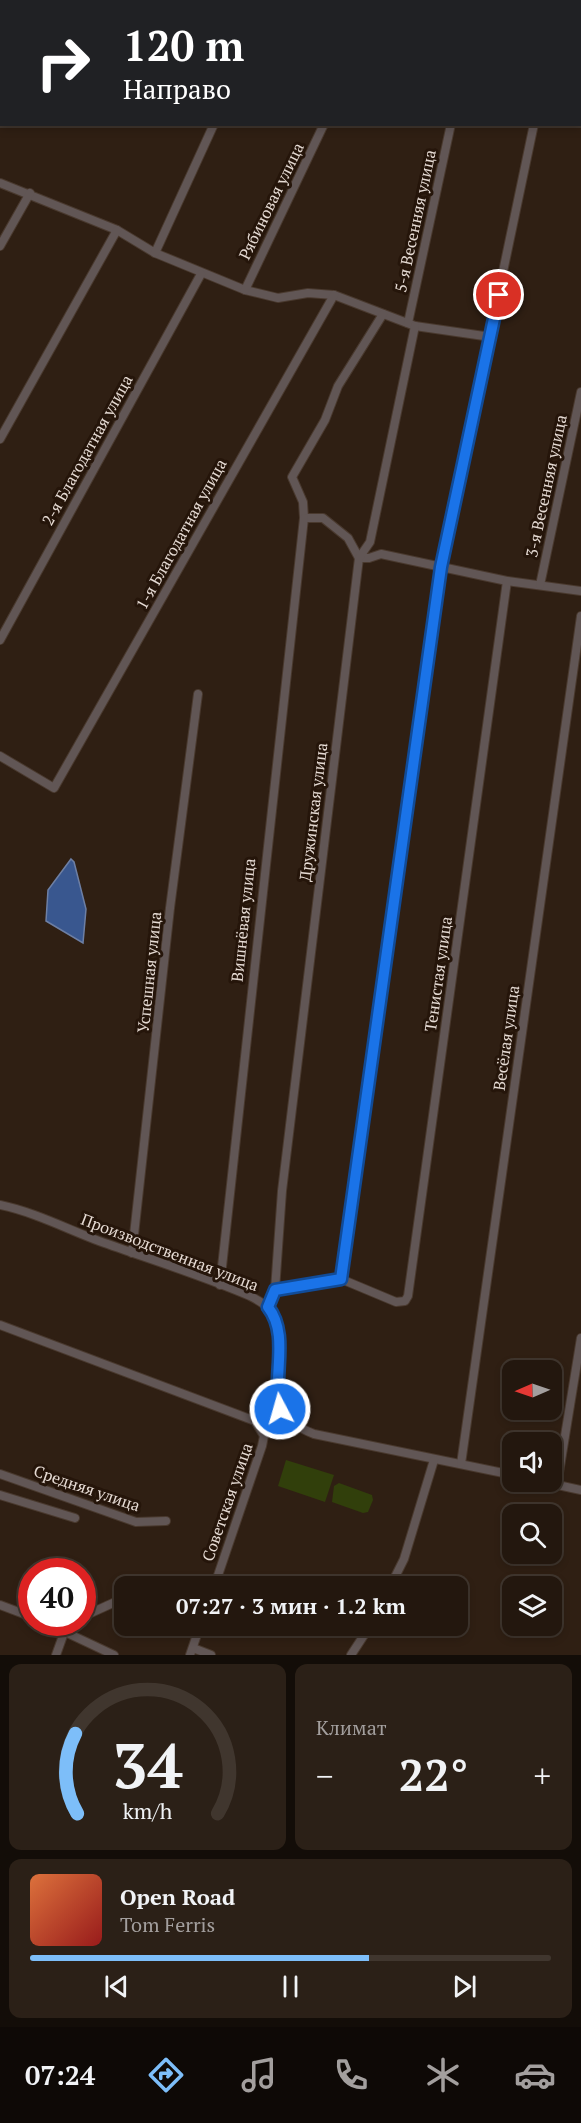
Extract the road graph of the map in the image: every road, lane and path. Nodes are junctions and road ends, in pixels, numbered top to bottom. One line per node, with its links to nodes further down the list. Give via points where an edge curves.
1 (213, 126): 9 (street)
2 (323, 126): 11 (street, Рябиновая улица)
3 (451, 126): 14 (street, 5-я Весенняя улица)
4 (534, 126): 15 (street)
5 (0, 183): 6 (street)
6 (30, 193): 7 (street); 8 (street)
7 (117, 230): 9 (street); 17 (street)
8 (0, 246)
9 (154, 252): 10 (street)
10 (201, 274): 11 (street); 25 (street, 2-я Благодатная улица)
11 (245, 290): 12 (street, via 278,298 308,293)
12 (334, 295): 13 (street); 27 (street, 1-я Благодатная улица, via 54,788)
13 (383, 314): 14 (street); 18 (street, via 338,386 325,420 292,477 303,502)
14 (412, 324): 15 (street); 19 (street, Дружинская улица, via 370,542)
15 (491, 337): 20 (street)
16 (581, 392): 22 (street, 3-я Весенняя улица)
17 (0, 439)
18 (304, 518): 19 (street, via 323,518 348,538); 31 (street, Вишнёвая улица)
19 (359, 558): 20 (street, via 381,554); 32 (street, Дружинская улица, via 283,1179)
20 (441, 567): 21 (street); 30 (street)
21 (507, 581): 22 (street); 30 (street, Тенистая улица, via 408,1296 405,1301 396,1302)
22 (540, 585): 23 (street)
23 (581, 591)
24 (581, 616): 38 (street, Весёлая улица)
25 (0, 640)
26 (198, 694): 29 (street, Успешная улица)
27 (1, 759)
28 (0, 1205): 29 (street, Производственная улица)
29 (132, 1253): 31 (street, Производственная улица)
30 (341, 1279): 32 (street)
31 (220, 1285): 33 (street, Производственная улица)
32 (275, 1290): 33 (street, Дружинская улица)
33 (268, 1307): 37 (street, Производственная улица, via 278,1329 276,1397 287,1420 314,1434)
34 (0, 1325): 46 (street, Советская улица, via 258,1424 264,1436 262,1446)
35 (581, 1338): 36 (street)
36 (562, 1454)
37 (434, 1460): 38 (street, Производственная улица); 47 (street)
38 (461, 1464): 39 (street, Производственная улица)
39 (502, 1473)
40 (0, 1474): 45 (street, Средняя улица, via 127,1520)
41 (562, 1486): 42 (street)
42 (581, 1490)
43 (0, 1495): 44 (street)
44 (75, 1518)
45 (166, 1521)
46 (218, 1576)
47 (396, 1576)
48 (114, 1603): 50 (street)
49 (0, 1605): 51 (street)
50 (96, 1611)
51 (18, 1612)
52 (64, 1636): 57 (street)
53 (83, 1636): 58 (street)
54 (196, 1636): 56 (street)
55 (363, 1636): 60 (street)
56 (191, 1651): 59 (street)
57 (56, 1655)
58 (114, 1655)
59 (211, 1655)
60 (351, 1655)

